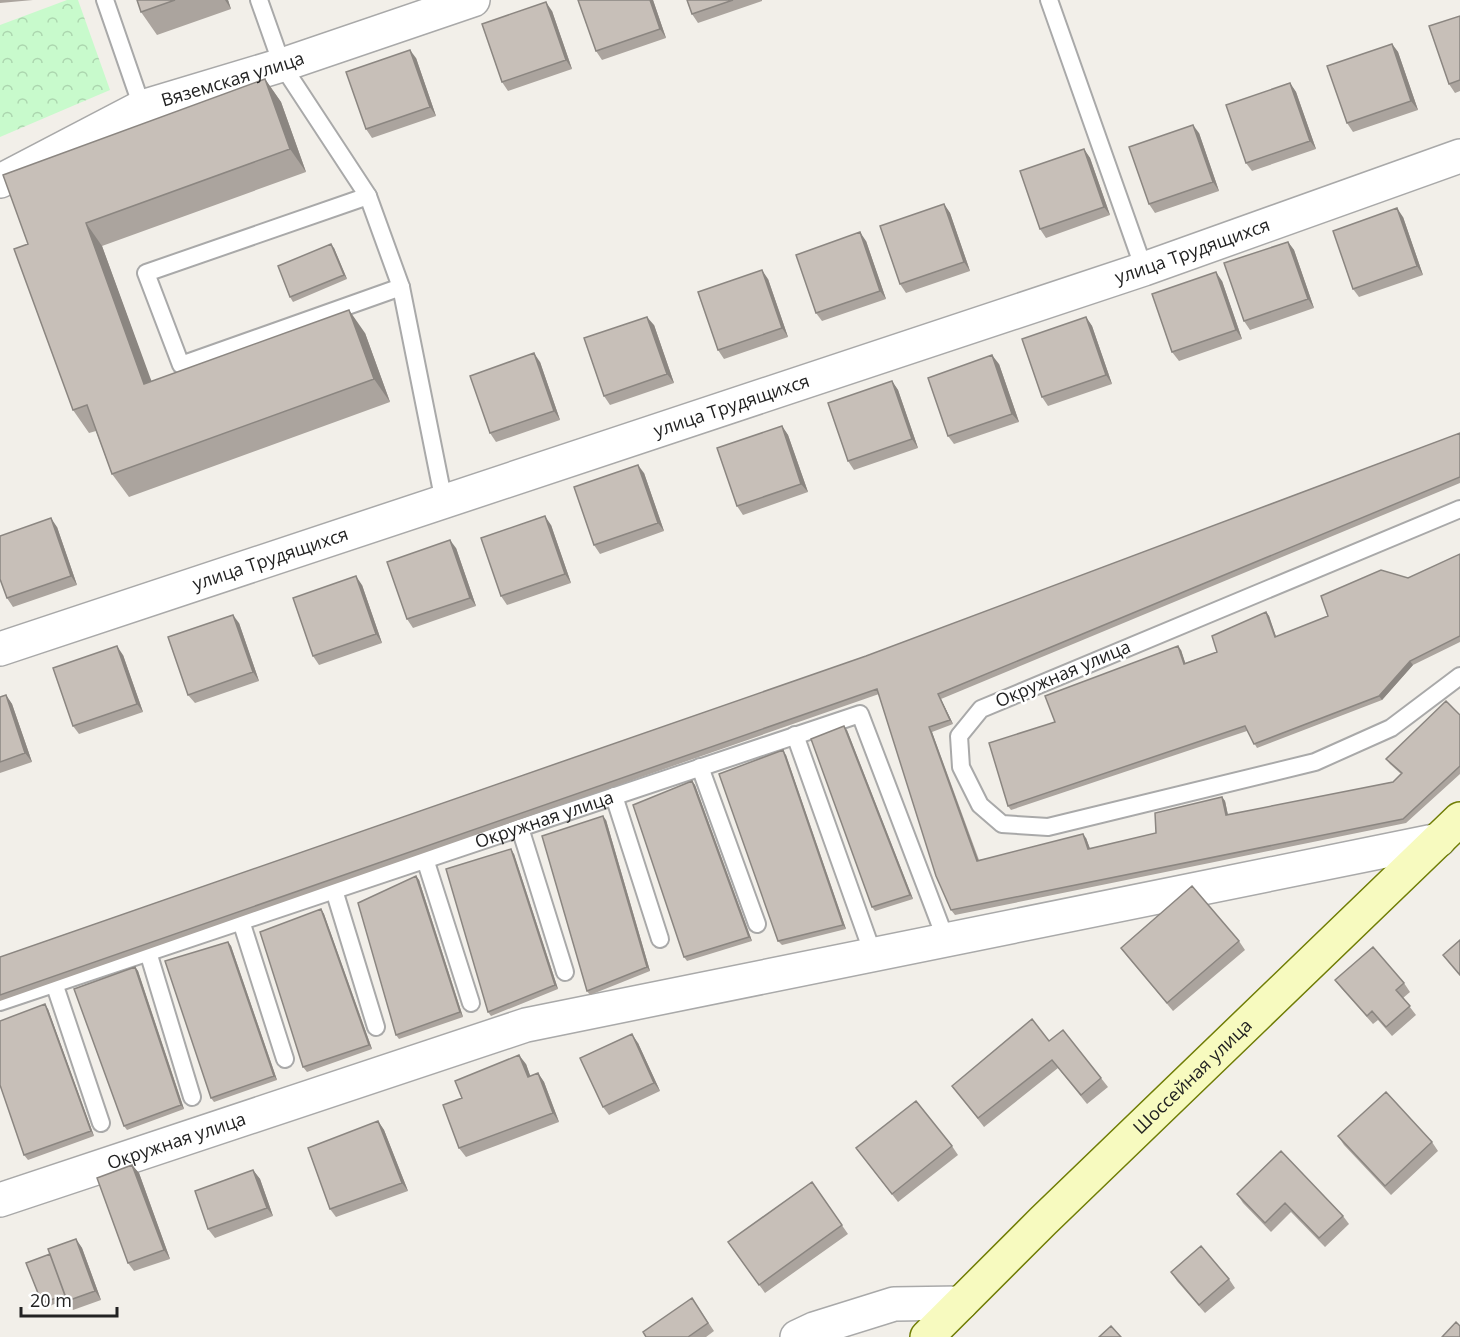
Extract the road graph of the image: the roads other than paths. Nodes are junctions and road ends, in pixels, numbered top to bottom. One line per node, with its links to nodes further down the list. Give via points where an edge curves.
1 (105, 0): 6 (lane)
2 (259, 0): 5 (lane)
3 (473, 0): 5 (street, Вяземская улица)
4 (1049, 0): 10 (lane)
5 (282, 65): 6 (street, Вяземская улица); 9 (lane)
6 (142, 108): 8 (street, Вяземская улица)
7 (1460, 156): 10 (street, улица Трудящихся)
8 (0, 181)
9 (368, 196): 11 (lane); 11 (lane, via 146,273 181,365)
10 (1144, 269): 12 (street, улица Трудящихся)
11 (401, 287): 12 (lane)
12 (444, 502): 14 (street, улица Трудящихся)
13 (1460, 509): 15 (lane, Окружная улица, via 981,709 959,736 961,767 980,805 1002,824 1048,827 1315,762 1390,728)
14 (0, 649)
15 (1460, 676)
16 (795, 735): 17 (lane, Окружная улица); 26 (lane, Окружная улица, via 860,714); 28 (lane)
17 (700, 767): 18 (lane, Окружная улица); 24 (lane)
18 (614, 796): 19 (lane, Окружная улица); 25 (lane)
19 (520, 828): 21 (lane, Окружная улица); 29 (lane)
20 (1449, 829): 26 (street, Окружная улица); 38 (street, Шоссейная улица)
21 (425, 860): 22 (lane, Окружная улица); 32 (lane)
22 (334, 890): 23 (lane, Окружная улица); 33 (lane)
23 (241, 921): 27 (lane, Окружная улица); 34 (lane)
24 (758, 924)
25 (660, 939)
26 (946, 940): 28 (street, Окружная улица)
27 (148, 952): 30 (lane, Окружная улица); 35 (lane)
28 (873, 954): 37 (street, Окружная улица, via 526,1025)
29 (565, 972)
30 (54, 983): 31 (lane, Окружная улица); 36 (lane)
31 (0, 1002)
32 (471, 1003)
33 (376, 1027)
34 (285, 1059)
35 (192, 1097)
36 (100, 1123)
37 (0, 1200)
38 (961, 1303): 39 (street, via 894,1304); 41 (street, Шоссейная улица)
39 (805, 1333): 40 (street, via 839,1332)
40 (847, 1337)
41 (927, 1337)

